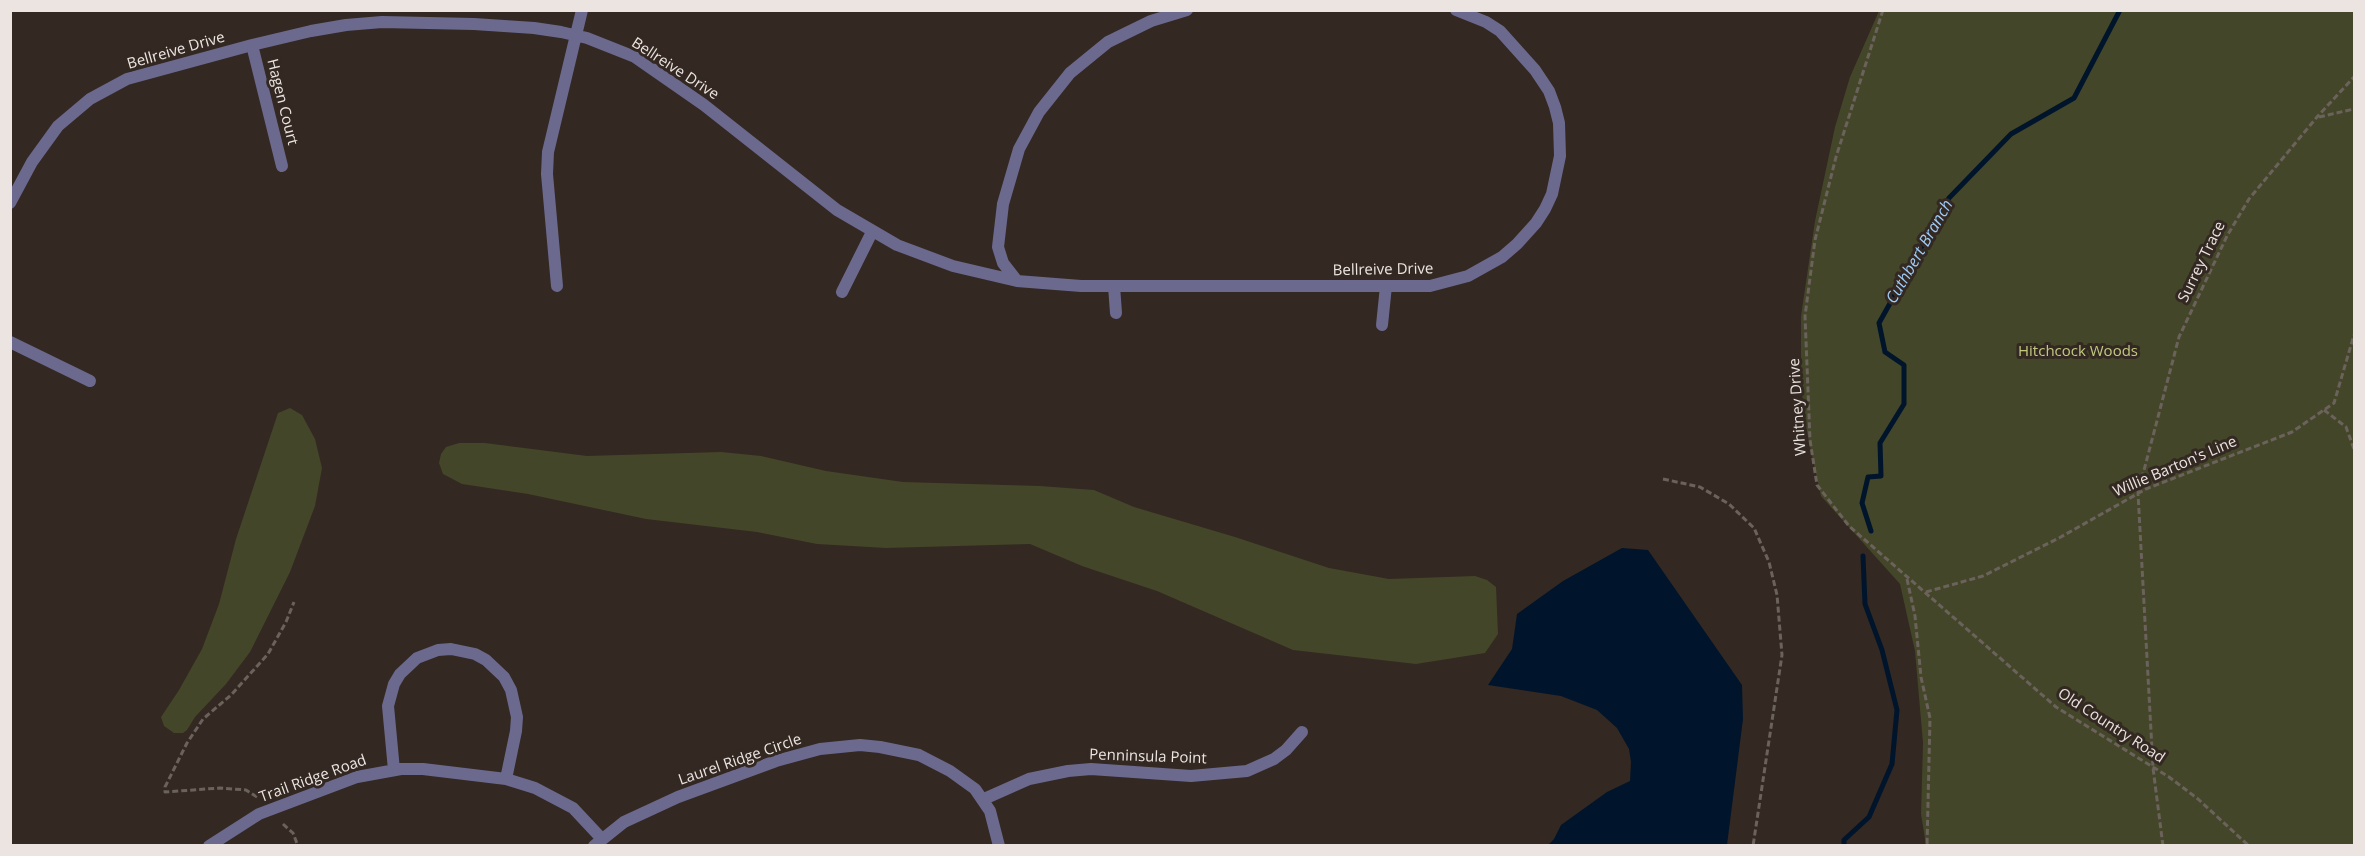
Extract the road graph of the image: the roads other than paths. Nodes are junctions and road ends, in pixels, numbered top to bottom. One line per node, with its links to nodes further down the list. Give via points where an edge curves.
1 (582, 10): 4 (street)
2 (1187, 10): 9 (street, via 1151,21 1108,42 1070,73 1039,112 1019,149 1003,204 998,246 1003,262)
3 (1456, 10): 12 (street, Bellreive Drive, via 1500,31 1549,91 1561,140 1552,194 1536,223 1517,244 1485,267 1430,286)
4 (576, 36): 5 (street, Bellreive Drive, via 534,28 382,22 311,31); 8 (street, Bellreive Drive, via 635,57 704,105 837,210); 10 (street, via 548,152)
5 (252, 45): 6 (street, Hagen Court); 7 (street, Bellreive Drive, via 127,79 90,99 49,137)
6 (282, 166)
7 (10, 203)
8 (872, 232): 9 (street, Bellreive Drive, via 924,257); 13 (street)
9 (1017, 281): 11 (street, Bellreive Drive)
10 (557, 286)
11 (1113, 286): 12 (street, Bellreive Drive); 14 (street)
12 (1386, 286): 15 (street)
13 (842, 292)
14 (1116, 313)
15 (1382, 325)
16 (10, 342): 17 (street)
17 (90, 381)
18 (1302, 732): 21 (street, Penninsula Point, via 1274,759 1247,771 1191,776 1068,771 1029,779)
19 (394, 770): 20 (street, Trail Ridge Road, via 423,769); 20 (street, via 388,706 394,684 417,658 451,649 486,660 511,690 517,717); 24 (street, Trail Ridge Road, via 357,777 259,814)
20 (506, 779): 23 (street, Trail Ridge Road, via 535,788 573,808)
21 (984, 799): 22 (street, Laurel Ridge Circle, via 975,789 919,755 860,745 820,749 776,761); 25 (street, Laurel Ridge Circle)
22 (659, 806): 23 (street, Trail Ridge Road, via 624,822)
23 (598, 842)
24 (209, 846)
25 (999, 846)

